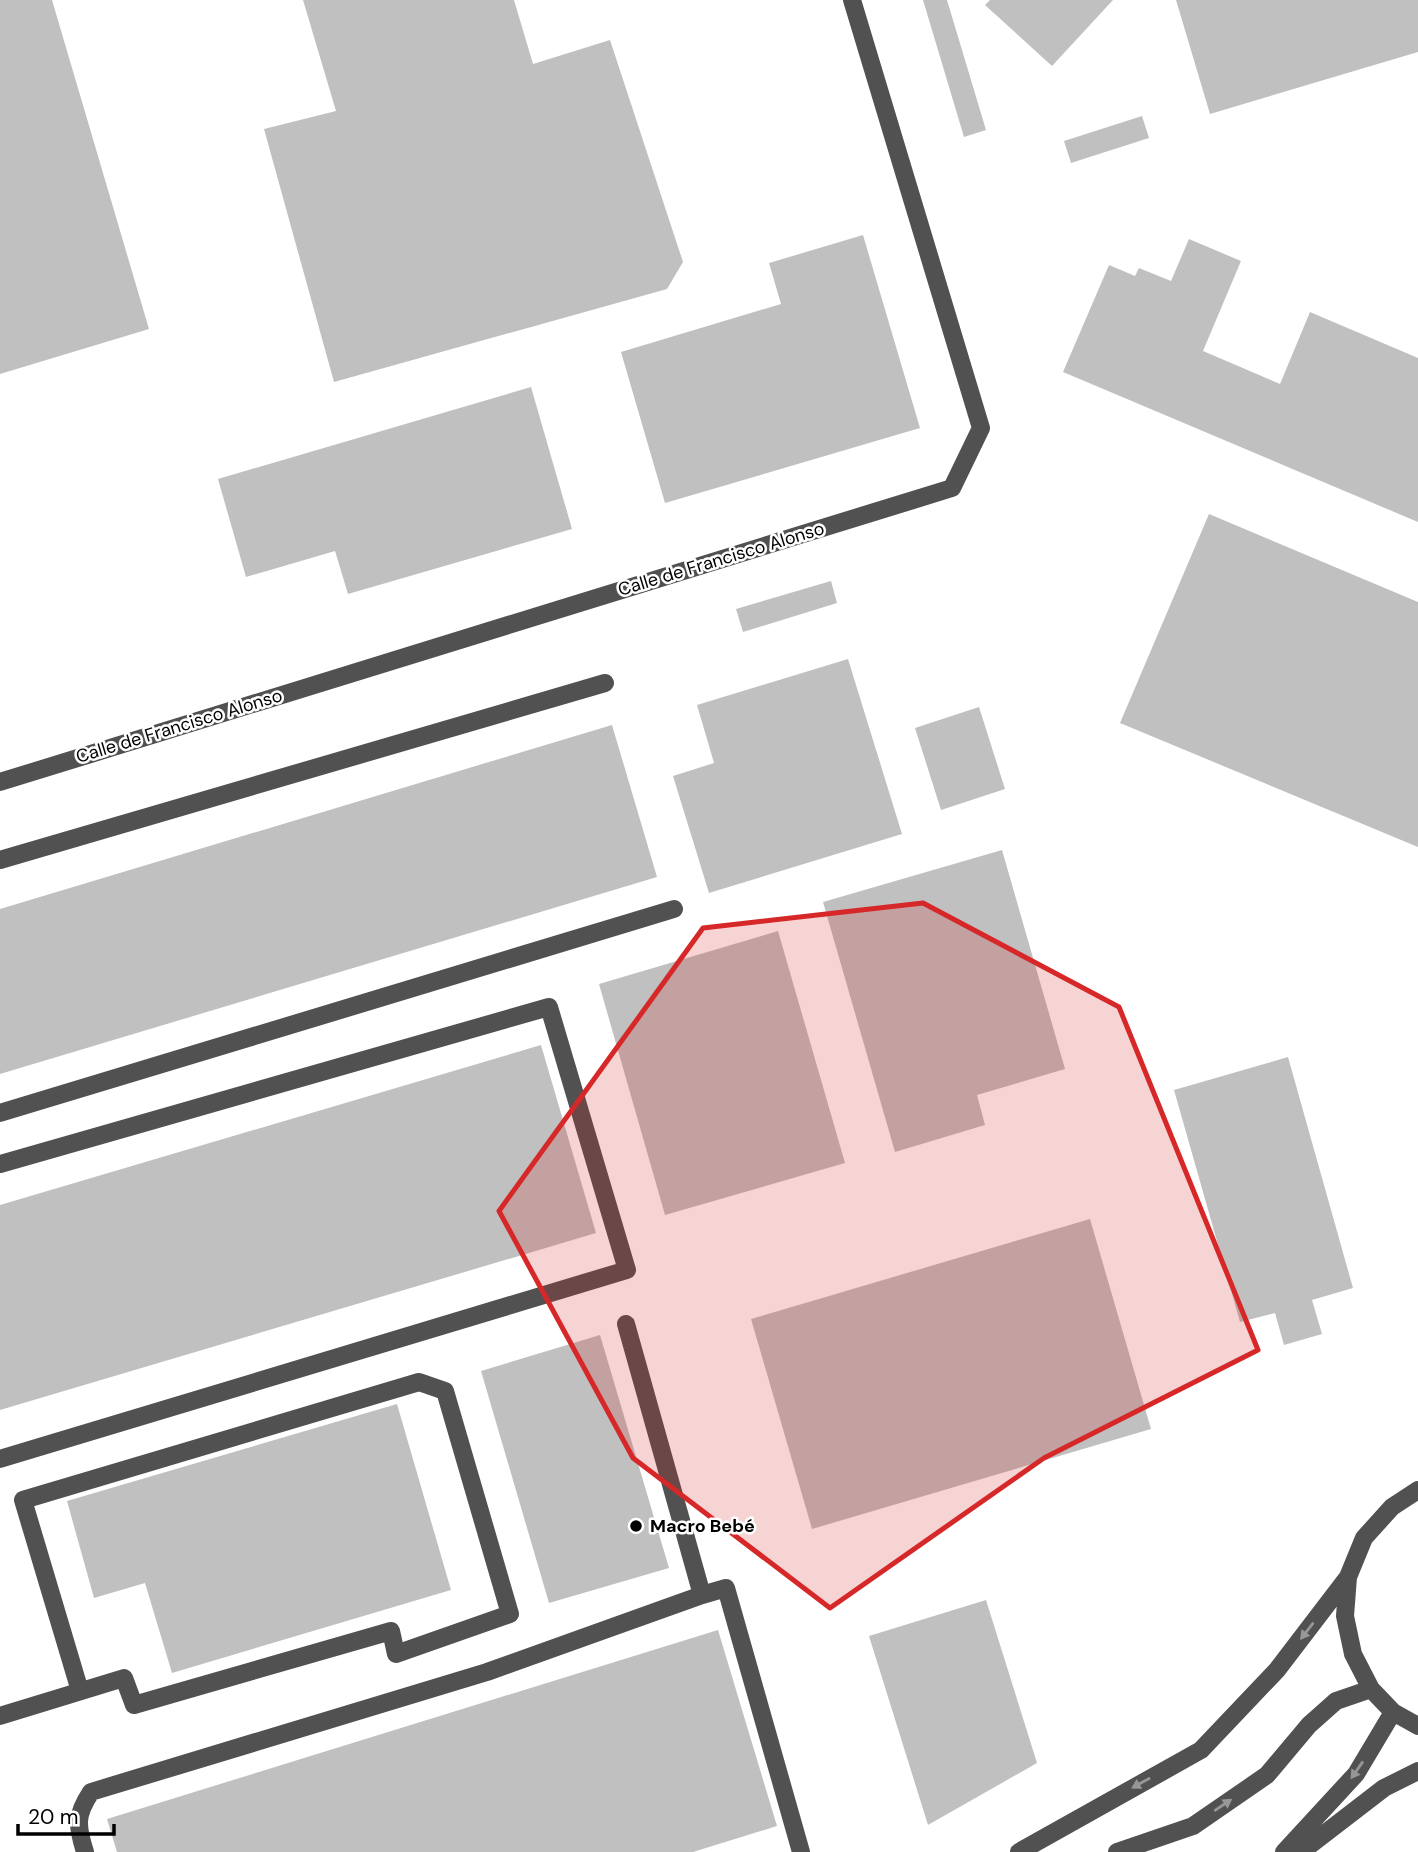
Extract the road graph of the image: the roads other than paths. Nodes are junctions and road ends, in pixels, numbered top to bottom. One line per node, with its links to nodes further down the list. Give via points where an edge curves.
1 (852, 0): 3 (street, Calle de Francisco Alonso, via 981,428 952,488)
2 (605, 683): 4 (street)
3 (0, 782)
4 (0, 860)
5 (674, 909): 6 (street)
6 (0, 1113)
7 (0, 1164): 9 (street, via 549,1007 627,1270)
8 (626, 1324): 12 (street)
9 (0, 1459)
10 (1418, 1490): 11 (street, via 1392,1507 1364,1538)
11 (1348, 1577): 13 (street, via 1345,1616 1350,1642); 21 (street, one-way to 21, via 1276,1670 1200,1750)
12 (702, 1595): 19 (street, via 487,1672 91,1792 82,1806 78,1829); 20 (street, via 726,1588)
13 (1371, 1689): 15 (street); 22 (street, one-way to 13, via 1193,1826 1267,1775 1336,1701)
14 (80, 1691): 14 (street, via 124,1678 134,1705 391,1631 396,1654 510,1615 445,1391 419,1382 23,1500); 16 (street)
15 (1393, 1712): 17 (street); 23 (street, one-way to 23, via 1356,1774)
16 (0, 1716)
17 (1418, 1726)
18 (1418, 1771): 24 (street, via 1384,1788)
19 (85, 1852)
20 (801, 1852)
21 (1019, 1852)
22 (1117, 1852)
23 (1284, 1852)
24 (1301, 1852)

